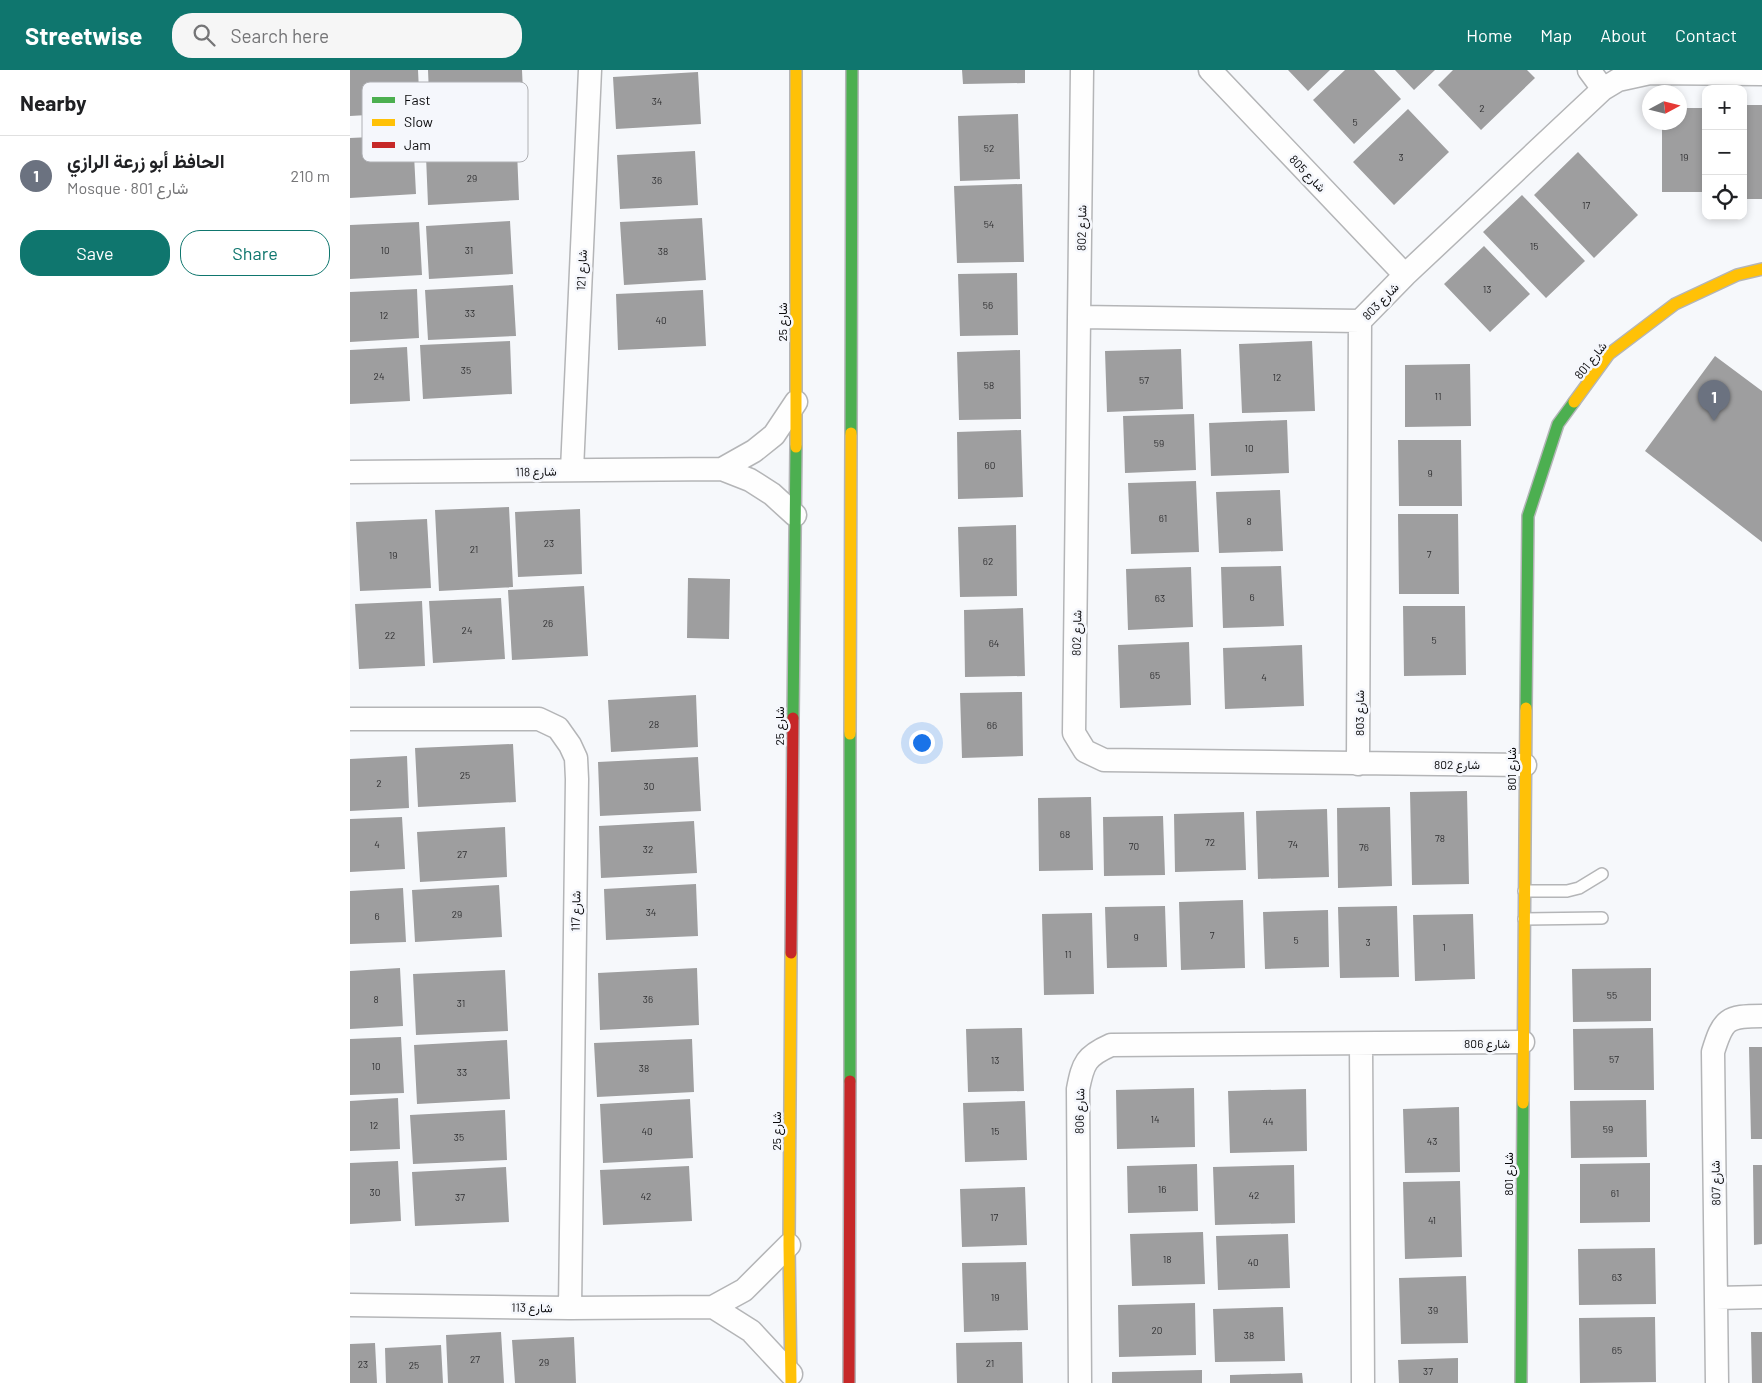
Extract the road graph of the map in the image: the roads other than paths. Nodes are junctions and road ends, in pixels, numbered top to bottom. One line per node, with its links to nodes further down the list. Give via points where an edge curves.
1 (590, 70): 15 (street, شارع 121)
2 (796, 70): 13 (street, شارع 25)
3 (852, 70): 35 (street)
4 (1082, 70): 11 (street, شارع 802)
5 (1210, 70): 10 (street, شارع 805)
6 (1589, 70): 8 (street)
7 (1762, 74): 8 (street, شارع 803, via 1650,72 1618,80)
8 (1603, 89): 10 (street, شارع 803)
9 (1762, 269): 20 (street, شارع 801, via 1737,275 1675,304 1609,354 1558,424 1528,516)
10 (1405, 275): 12 (street, شارع 803)
11 (1080, 317): 12 (street); 19 (street, شارع 802, via 1074,733 1085,751 1104,760)
12 (1360, 321): 19 (street, شارع 803)
13 (796, 402): 14 (street, شارع 118, via 774,435); 17 (street, شارع 25)
14 (722, 469): 15 (street, شارع 118); 17 (street, شارع 118, via 750,480)
15 (572, 470): 16 (street, شارع 118)
16 (350, 472)
17 (795, 515): 28 (street, شارع 25)
18 (350, 719): 33 (street, شارع 117, via 539,719 558,728 576,758)
19 (1358, 764): 20 (street, شارع 802)
20 (1525, 764): 22 (street, شارع 801)
21 (1602, 874): 22 (lane, via 1579,888 1567,891)
22 (1524, 891): 24 (street, شارع 801)
23 (1602, 918): 24 (lane)
24 (1524, 919): 26 (street, شارع 801)
25 (1762, 1016): 30 (street, شارع 807, via 1728,1020 1719,1031 1713,1052)
26 (1523, 1042): 27 (street, شارع 806); 38 (street, شارع 801)
27 (1361, 1044): 36 (street, شارع 806, via 1111,1046 1087,1059 1078,1089); 37 (street)
28 (789, 1245): 32 (street, شارع 113, via 744,1290); 34 (street, شارع 25)
29 (1762, 1297): 30 (street)
30 (1716, 1298): 39 (street, شارع 807)
31 (350, 1305): 33 (street, شارع 113)
32 (713, 1307): 33 (street, شارع 113); 34 (street, via 751,1331)
33 (570, 1308)
34 (791, 1379)
35 (849, 1383)
36 (1080, 1383)
37 (1363, 1383)
38 (1521, 1383)
39 (1717, 1383)

